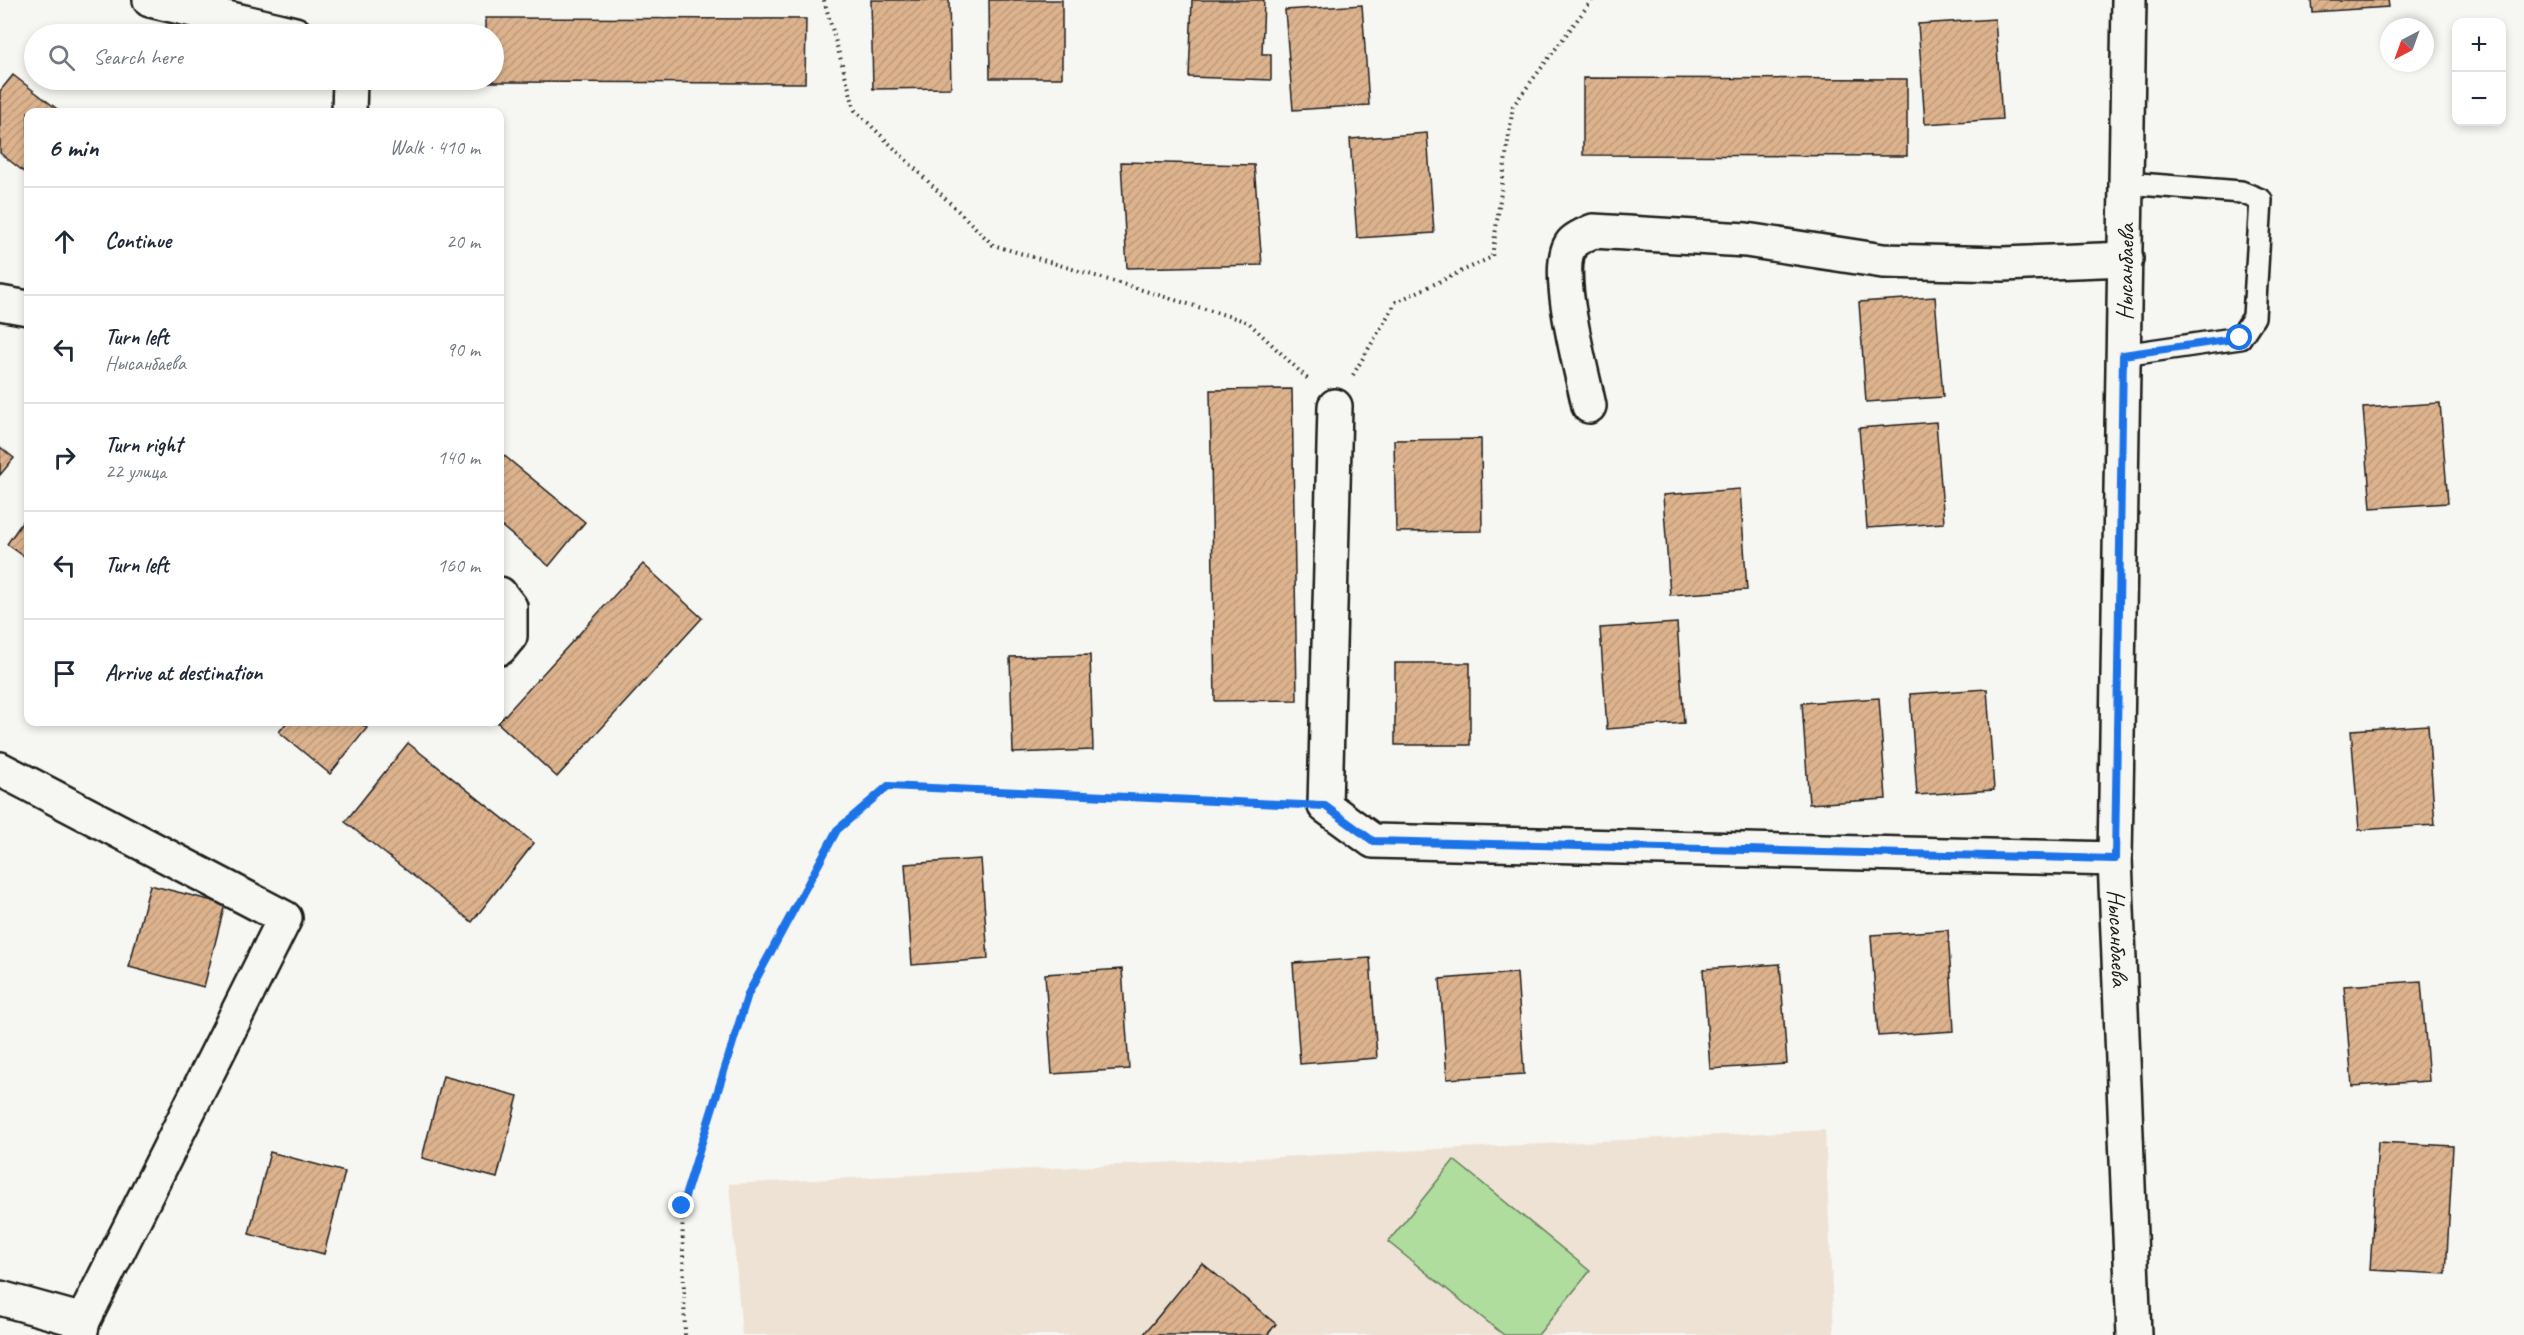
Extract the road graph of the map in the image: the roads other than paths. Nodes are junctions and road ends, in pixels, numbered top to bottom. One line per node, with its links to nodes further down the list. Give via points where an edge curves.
1 (150, 0): 3 (street)
2 (2129, 0): 6 (street, Нысанбаева)
3 (252, 24)
4 (350, 90): 5 (street)
5 (349, 108)
6 (2126, 183): 7 (street, Нысанбаева); 10 (lane, via 2241,192 2261,200 2254,317 2240,338)
7 (2126, 259): 10 (street, Нысанбаева); 12 (street, via 2003,264 1883,261 1746,240 1593,231 1572,243 1564,263 1566,298)
8 (0, 303): 9 (street)
9 (24, 307)
10 (2123, 355): 16 (street, Нысанбаева)
11 (1335, 406): 16 (street, via 1325,806 1373,841)
12 (1589, 406)
13 (504, 599): 14 (street, via 510,607 510,636)
14 (504, 643)
15 (0, 769): 18 (street, via 285,918)
16 (2115, 859): 19 (street, Нысанбаева)
17 (0, 1298): 18 (street)
18 (82, 1328)
19 (2134, 1335)

